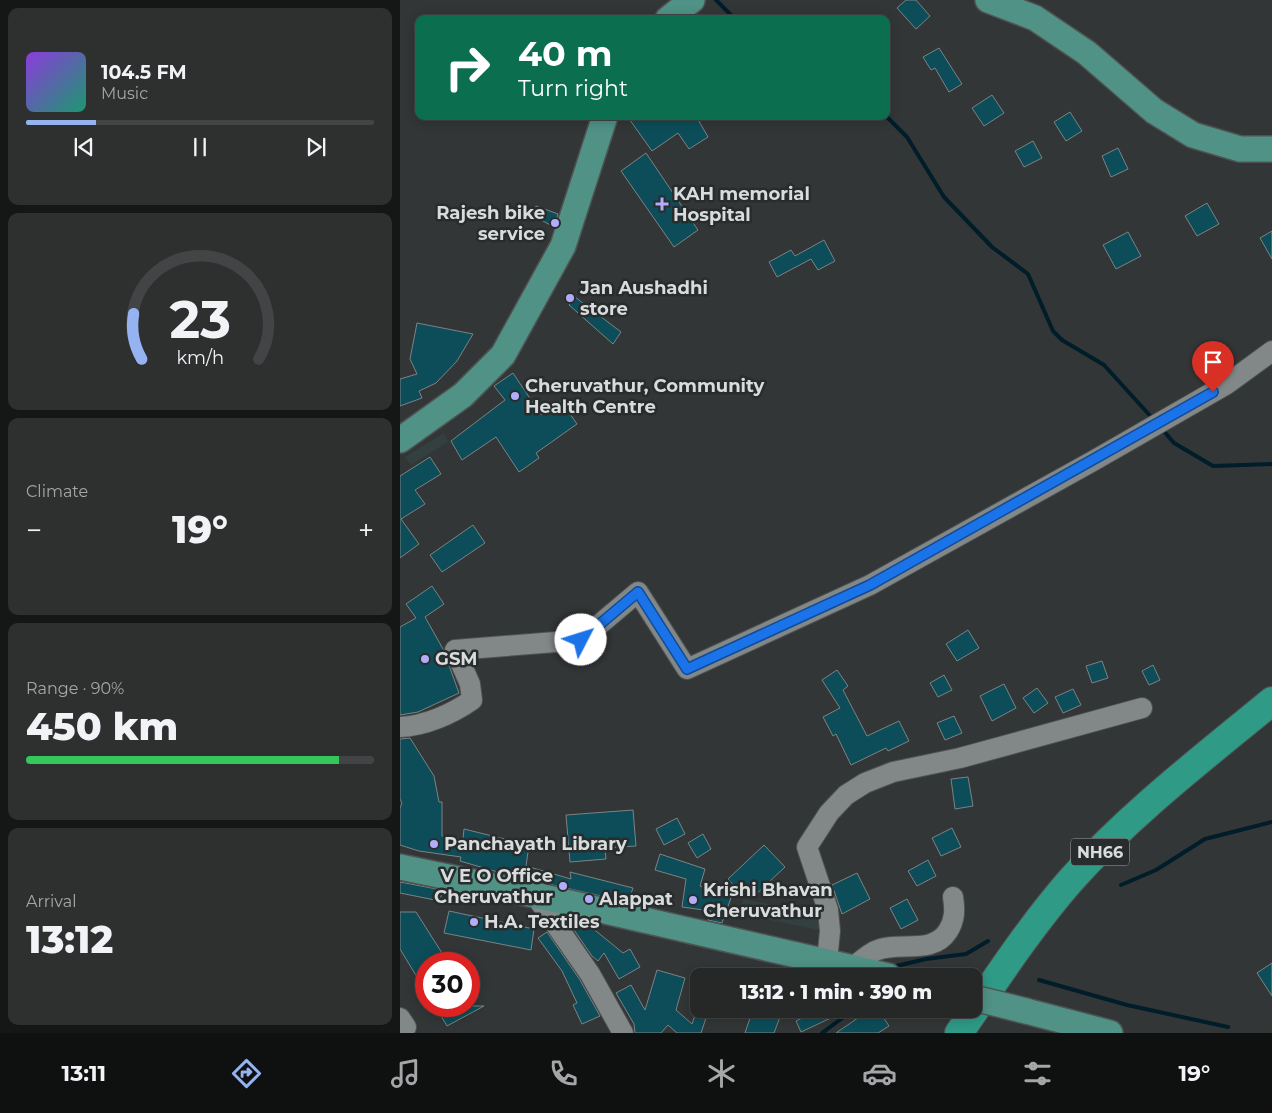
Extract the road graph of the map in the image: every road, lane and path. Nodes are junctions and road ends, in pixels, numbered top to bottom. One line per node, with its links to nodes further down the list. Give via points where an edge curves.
1 (692, 0): 3 (main road)
2 (988, 0): 5 (main road, via 1035,18 1087,53 1154,111 1193,135 1240,149)
3 (673, 15)
4 (604, 120): 7 (main road, via 563,246 503,355 463,395)
5 (1272, 149)
6 (1272, 351): 10 (street, via 1227,384 870,585 687,669 638,592 581,640 455,650 470,684 472,700 456,710 411,727)
7 (400, 440)
8 (1272, 701): 18 (highway, NH66, via 1153,799 1072,880 1022,941)
9 (1142, 708): 14 (street, via 960,758 894,772 865,783 846,795 806,847 828,910)
10 (400, 727)
11 (400, 866): 12 (main road)
12 (535, 895): 14 (main road); 17 (street, via 590,974)
13 (953, 897): 15 (street, via 955,911 951,925 934,944 875,951)
14 (827, 961): 15 (main road)
15 (855, 968)
16 (982, 1000): 19 (main road, bridge)
17 (623, 1033)
18 (959, 1033)
19 (1110, 1033)

